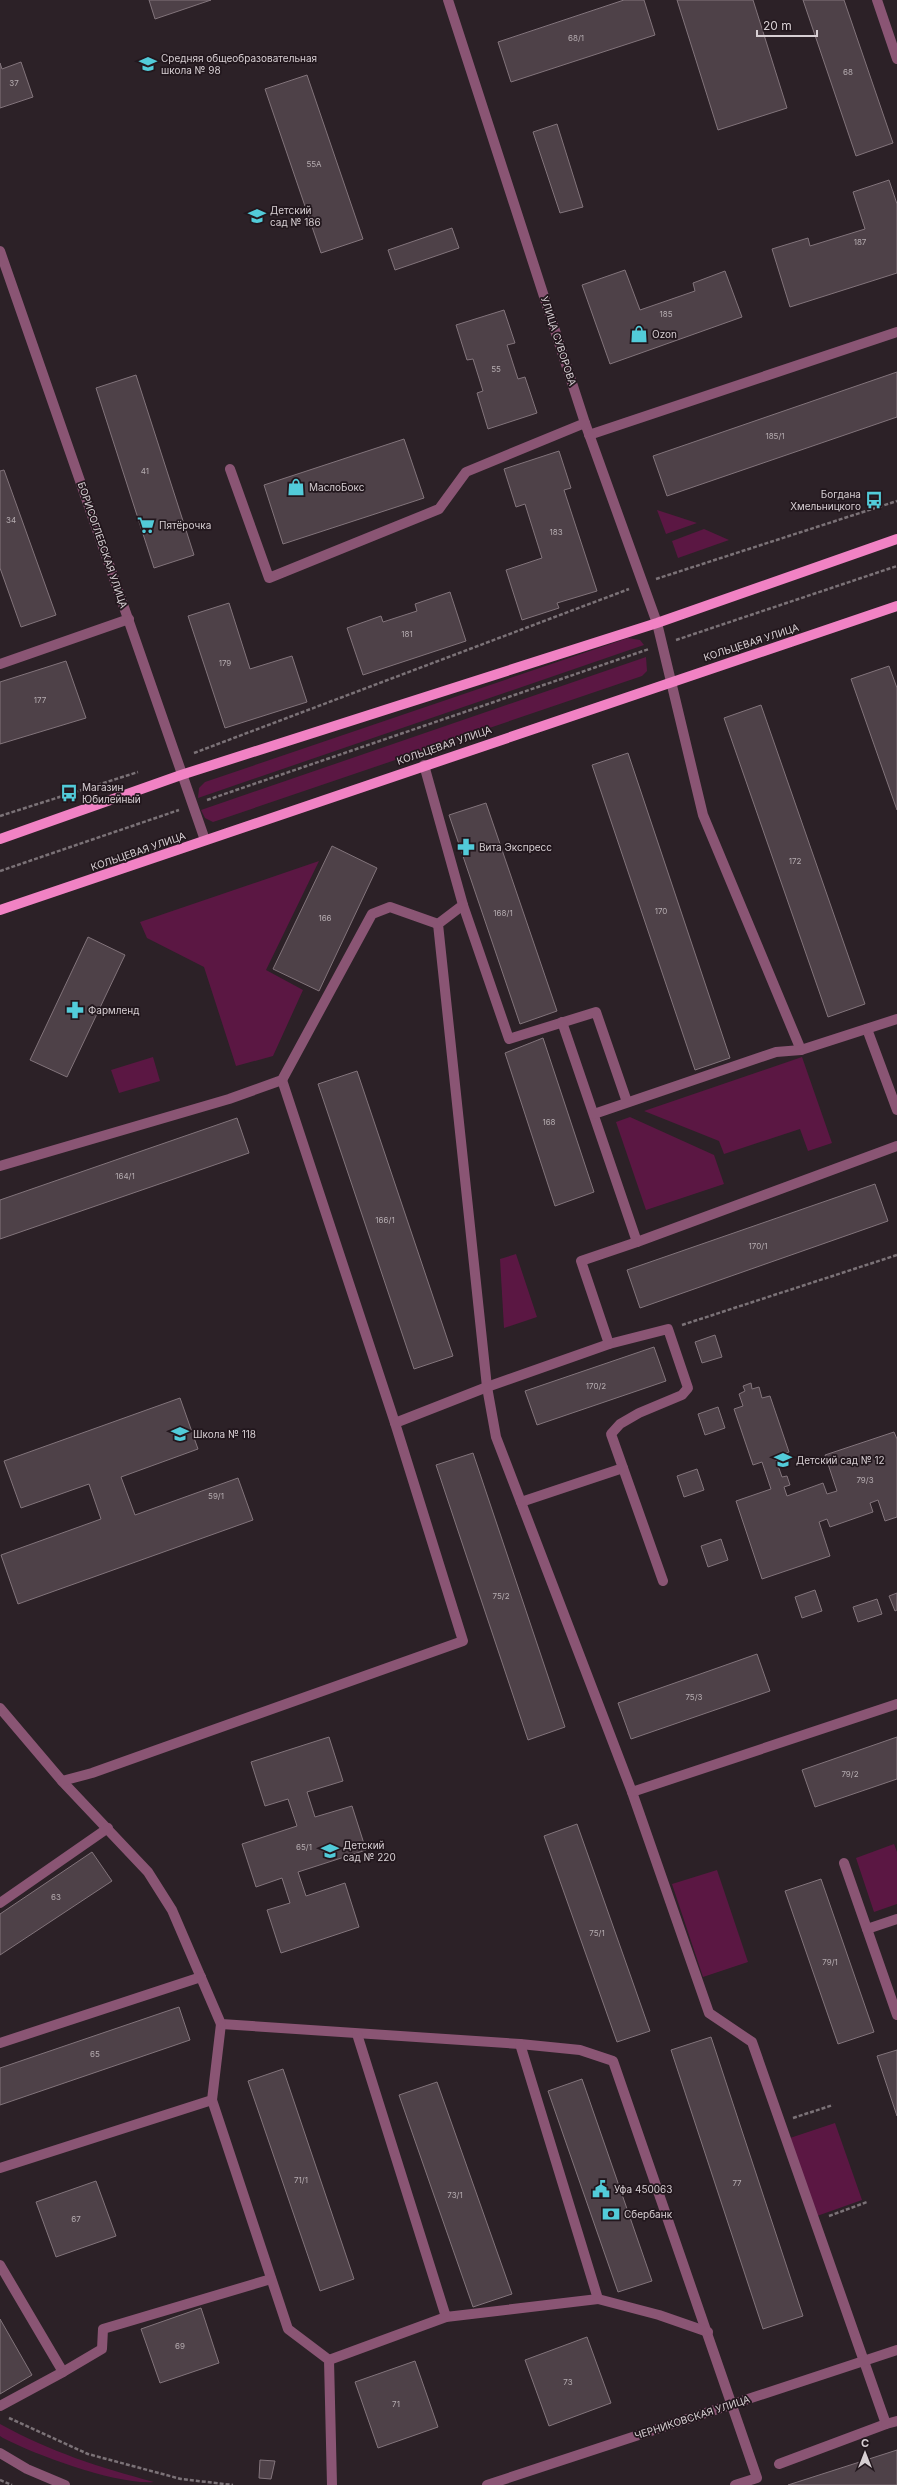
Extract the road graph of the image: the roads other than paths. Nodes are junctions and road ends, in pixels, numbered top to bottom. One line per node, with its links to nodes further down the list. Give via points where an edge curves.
1 (448, 0): 6 (street, УЛИЦА СУВОРОВА)
2 (877, 0): 3 (street)
3 (897, 58)
4 (0, 251): 11 (street, БОРИСОГЛЕБСКАЯ УЛИЦА)
5 (897, 332): 7 (street)
6 (585, 424): 7 (street, УЛИЦА СУВОРОВА); 8 (street, via 466,472 439,509 269,578)
7 (590, 435): 12 (street, УЛИЦА СУВОРОВА)
8 (230, 469)
9 (897, 539): 12 (main road)
10 (897, 606): 14 (main road, КОЛЬЦЕВАЯ УЛИЦА)
11 (129, 619): 13 (street); 16 (street, БОРИСОГЛЕБСКАЯ УЛИЦА)
12 (657, 623): 14 (street, УЛИЦА СУВОРОВА); 16 (main road)
13 (0, 664)
14 (672, 681): 15 (main road, КОЛЬЦЕВАЯ УЛИЦА); 25 (street, УЛИЦА СУВОРОВА, via 703,815)
15 (424, 765): 18 (main road, КОЛЬЦЕВАЯ УЛИЦА); 19 (street)
16 (181, 775): 17 (main road); 18 (street, БОРИСОГЛЕБСКАЯ УЛИЦА)
17 (0, 839)
18 (205, 840): 20 (main road, КОЛЬЦЕВАЯ УЛИЦА)
19 (463, 905): 21 (street); 23 (street, via 509,1039)
20 (0, 910)
21 (438, 924): 26 (street, via 390,907 372,914); 34 (street)
22 (897, 1019): 24 (street)
23 (562, 1022): 27 (street, via 596,1012); 29 (street)
24 (868, 1029): 25 (street); 28 (street)
25 (801, 1050): 27 (street, via 776,1052)
26 (282, 1080): 31 (street, via 229,1099); 35 (street)
27 (627, 1102): 29 (street)
28 (897, 1110)
29 (594, 1114): 32 (street)
30 (897, 1146): 32 (street)
31 (0, 1166)
32 (637, 1242): 33 (street, via 581,1261)
33 (609, 1344): 34 (street); 36 (street, via 668,1329 688,1388 682,1395 620,1424 611,1434)
34 (487, 1387): 35 (street); 37 (street, via 496,1437)
35 (395, 1423): 41 (street, via 463,1641 92,1773)
36 (623, 1468): 37 (street); 38 (street)
37 (521, 1502): 42 (street)
38 (663, 1581)
39 (897, 1704): 42 (street)
40 (0, 1708): 41 (street)
41 (62, 1781): 43 (street)
42 (632, 1792): 63 (street, via 709,2013 752,2042)
43 (108, 1828): 45 (street); 48 (street, via 152,1878 172,1910)
44 (844, 1863): 47 (street)
45 (0, 1903)
46 (897, 1919): 47 (street)
47 (867, 1929): 49 (street)
48 (201, 1977): 50 (street); 52 (street)
49 (897, 2015)
50 (221, 2024): 51 (street); 54 (street)
51 (357, 2034): 53 (street); 59 (street)
52 (0, 2043)
53 (520, 2044): 58 (street); 60 (street, via 580,2050 613,2061)
54 (212, 2100): 55 (street); 57 (street)
55 (0, 2168)
56 (0, 2265): 64 (street)
57 (271, 2279): 62 (street, via 288,2329); 64 (street, via 103,2329 102,2349)
58 (598, 2299): 59 (street); 60 (street, via 659,2315)
59 (446, 2317): 62 (street)
60 (708, 2332): 65 (street)
61 (897, 2350): 63 (street, ЧЕРНИКОВСКАЯ УЛИЦА)
62 (329, 2360): 73 (street)
63 (862, 2361): 65 (street, ЧЕРНИКОВСКАЯ УЛИЦА); 68 (street)
64 (63, 2372): 66 (street)
65 (731, 2404): 71 (street); 74 (street, ЧЕРНИКОВСКАЯ УЛИЦА)
66 (0, 2406)
67 (897, 2421): 68 (street)
68 (886, 2424): 70 (street)
69 (0, 2453): 72 (street, via 27,2469)
70 (779, 2464)
71 (758, 2481): 75 (street)
72 (64, 2485)
73 (332, 2485)
74 (487, 2485)
75 (735, 2485)

